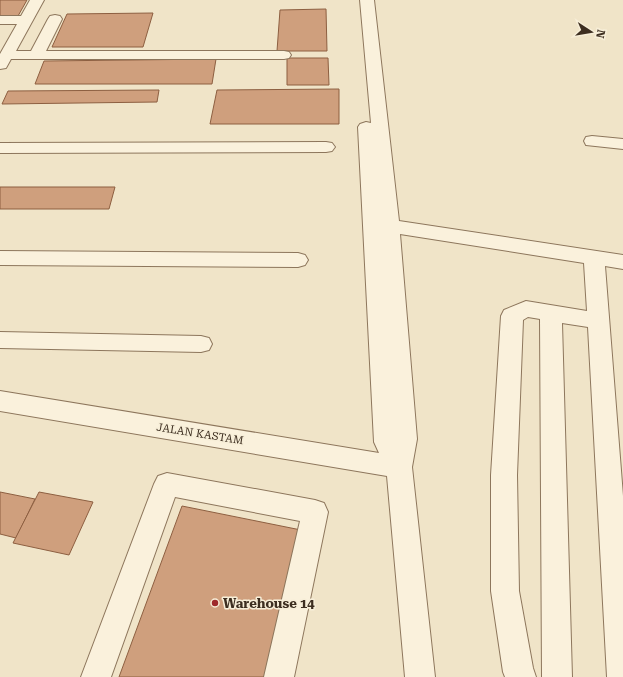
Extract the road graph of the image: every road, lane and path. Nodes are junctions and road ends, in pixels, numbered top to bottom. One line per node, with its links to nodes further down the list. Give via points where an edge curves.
1 (38, 0): 6 (street)
2 (355, 0): 10 (street)
3 (367, 0): 10 (street)
4 (55, 19): 7 (street)
5 (0, 20): 6 (street)
6 (25, 20): 9 (street)
7 (36, 55): 8 (street); 9 (street)
8 (284, 55)
9 (2, 62)
10 (373, 125): 15 (street)
11 (592, 141): 12 (street)
12 (623, 144)
13 (326, 147): 14 (street)
14 (0, 148)
15 (380, 225): 16 (street); 25 (street, via 386,442)
16 (594, 257): 19 (street); 21 (street)
17 (0, 258): 18 (street)
18 (298, 260)
19 (623, 262)
20 (551, 313): 21 (street); 29 (street, via 526,309 512,316 504,475 505,591 518,672); 30 (street)
21 (598, 321): 31 (street)
22 (0, 340): 23 (street)
23 (200, 344)
24 (0, 401): 25 (street, JALAN KASTAM)
25 (399, 468): 28 (street)
26 (96, 677): 27 (street, via 167,484 315,512)
27 (279, 677)
28 (420, 677)
29 (521, 677)
30 (557, 677)
31 (622, 677)

